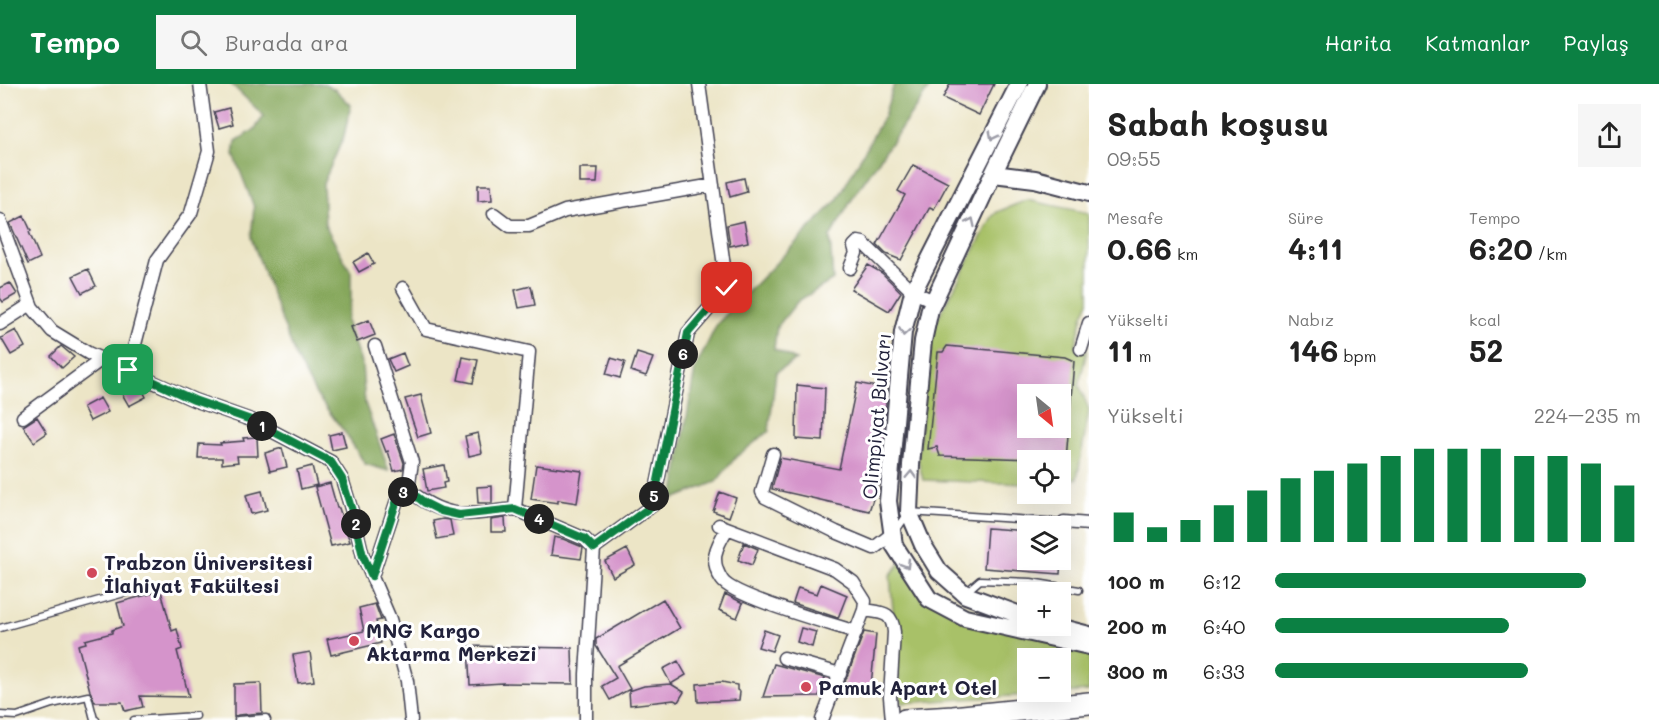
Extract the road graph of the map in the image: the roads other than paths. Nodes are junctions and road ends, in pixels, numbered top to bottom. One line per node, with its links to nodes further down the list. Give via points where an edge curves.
1 (200, 84): 20 (street, via 209,151 191,213 157,260)
2 (699, 84): 6 (street)
3 (1019, 84): 12 (main road, Olimpiyat Bulvarı, one-way to 12)
4 (1037, 84): 5 (main road, Olimpiyat Bulvarı)
5 (993, 174): 7 (main road, via 1035,179); 13 (main road, Olimpiyat Bulvarı, one-way to 5)
6 (713, 184): 8 (street, via 565,211 529,226 510,226); 30 (street, via 727,288 688,333 653,505)
7 (1089, 193)
8 (494, 214)
9 (0, 220): 14 (street)
10 (850, 268): 12 (street, via 856,253 854,246 863,243)
11 (403, 288): 24 (street, via 426,329 529,352)
12 (913, 292): 13 (street); 29 (main road, Olimpiyat Bulvarı, one-way to 29, via 903,332 888,501)
13 (934, 301): 25 (main road, Olimpiyat Bulvarı, one-way to 13, via 923,341)
14 (31, 304): 16 (street); 19 (street, via 51,330)
15 (1089, 323): 18 (street)
16 (0, 324)
17 (375, 346): 23 (street, via 412,462)
18 (1081, 349)
19 (102, 359): 20 (street); 21 (street)
20 (128, 370): 31 (street, via 251,420 331,462 342,479)
21 (23, 417)
22 (773, 454): 29 (street, via 762,492 765,497 874,548)
23 (408, 490): 24 (street, via 441,511 459,515); 31 (street, via 399,494)
24 (515, 509): 30 (street, via 585,539)
25 (909, 512): 26 (lane); 29 (lane); 34 (main road, Olimpiyat Bulvarı, via 939,571)
26 (1017, 519)
27 (1071, 523): 28 (street)
28 (1089, 524)
29 (892, 534): 41 (main road, Olimpiyat Bulvarı, one-way to 41, via 907,568 929,599 965,618)
30 (594, 548): 52 (street)
31 (372, 576): 51 (street, via 399,650)
32 (135, 590): 37 (lane)
33 (1079, 590): 34 (lane, via 1031,582 980,580)
34 (964, 594): 36 (main road, Olimpiyat Bulvarı)
35 (864, 610): 39 (street); 39 (street, via 865,601 853,582 835,569 723,527 714,554 722,580 728,586 774,607); 54 (street, via 886,614 893,621)
36 (1017, 614)
37 (0, 628)
38 (1071, 630): 40 (main road)
39 (856, 632): 43 (street)
40 (1089, 635)
41 (1089, 646)
42 (784, 658): 43 (street)
43 (840, 674): 53 (street)
44 (1089, 703): 55 (highway)
45 (0, 715): 47 (lane, via 17,716 88,696)
46 (195, 716): 48 (lane)
47 (96, 720)
48 (134, 720)
49 (238, 720): 50 (lane)
50 (267, 720)
51 (411, 720)
52 (586, 720)
53 (822, 720)
54 (892, 720)
55 (905, 720)

